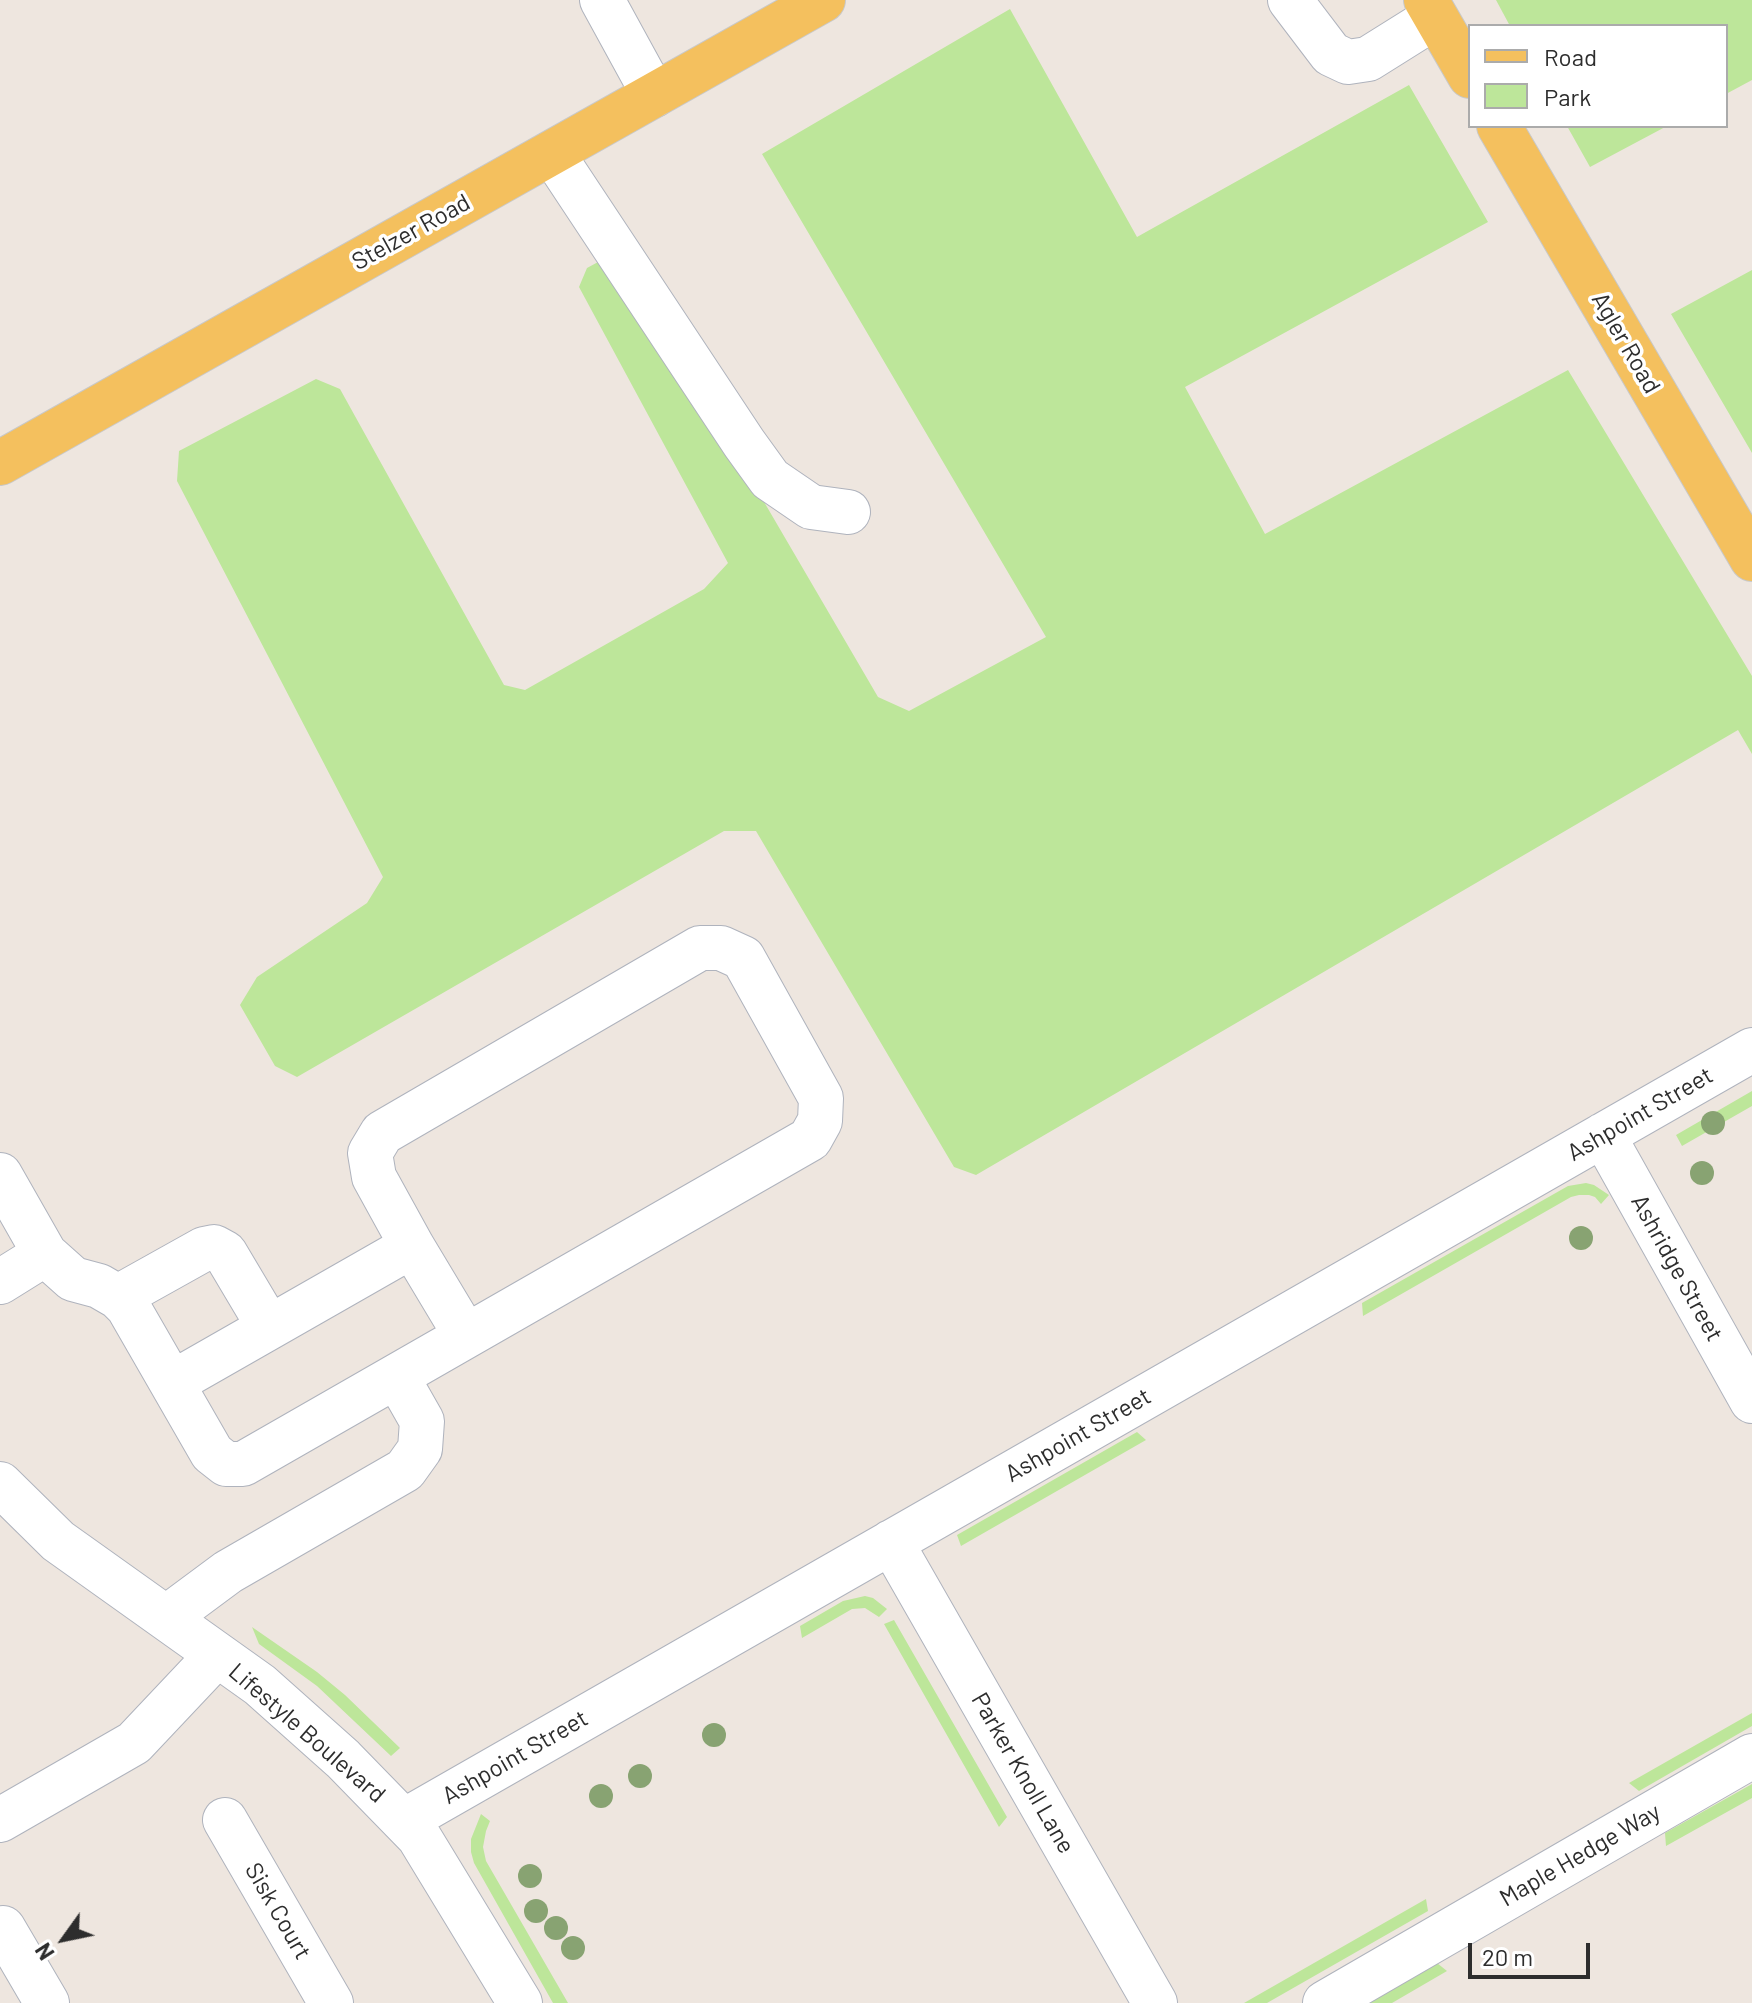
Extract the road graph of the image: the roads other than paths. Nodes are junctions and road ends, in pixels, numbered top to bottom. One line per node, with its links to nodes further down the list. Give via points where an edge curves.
1 (602, 0): 6 (street)
2 (823, 0): 6 (main road, Stelzer Road)
3 (1290, 0): 4 (street, via 1331,54 1348,62 1368,59)
4 (1430, 9): 5 (main road)
5 (1468, 73)
6 (654, 95): 8 (main road, Stelzer Road)
7 (1500, 128): 11 (main road, Agler Road)
8 (552, 153): 9 (main road, Stelzer Road); 10 (street, via 770,479 811,507)
9 (0, 463)
10 (848, 512)
11 (1752, 559)
12 (1752, 1050): 13 (street, Ashpoint Street)
13 (1603, 1135): 23 (street, Ashridge Street); 25 (street, Ashpoint Street)
14 (0, 1175): 16 (street)
15 (412, 1246): 19 (street); 20 (street); 20 (street, via 374,1177 370,1153 382,1133 700,948 721,948 743,958 821,1098 820,1121 810,1139)
16 (45, 1254): 17 (street); 18 (street, via 73,1279)
17 (0, 1282)
18 (118, 1297): 19 (street, via 214,1247 225,1253); 22 (street)
19 (269, 1327): 22 (street)
20 (466, 1336): 21 (street)
21 (397, 1377): 22 (street, via 243,1464 226,1464 212,1453); 26 (street, via 422,1421 420,1449 405,1470 228,1572)
22 (172, 1383)
23 (1752, 1401)
24 (0, 1484): 26 (street, Lifestyle Boulevard, via 58,1541)
25 (891, 1542): 31 (street, Ashpoint Street); 36 (street, Parker Knoll Lane)
26 (166, 1618): 27 (street, Lifestyle Boulevard)
27 (217, 1655): 29 (street, via 134,1743); 31 (street, Lifestyle Boulevard, via 320,1738)
28 (1752, 1756): 37 (street, Maple Hedge Way)
29 (0, 1820)
30 (225, 1820): 35 (street, Sisk Court)
31 (404, 1821): 33 (street, Lifestyle Boulevard, via 419,1837)
32 (3, 1928): 34 (street)
33 (518, 2002)
34 (47, 2003)
35 (331, 2003)
36 (1155, 2003)
37 (1325, 2003)

